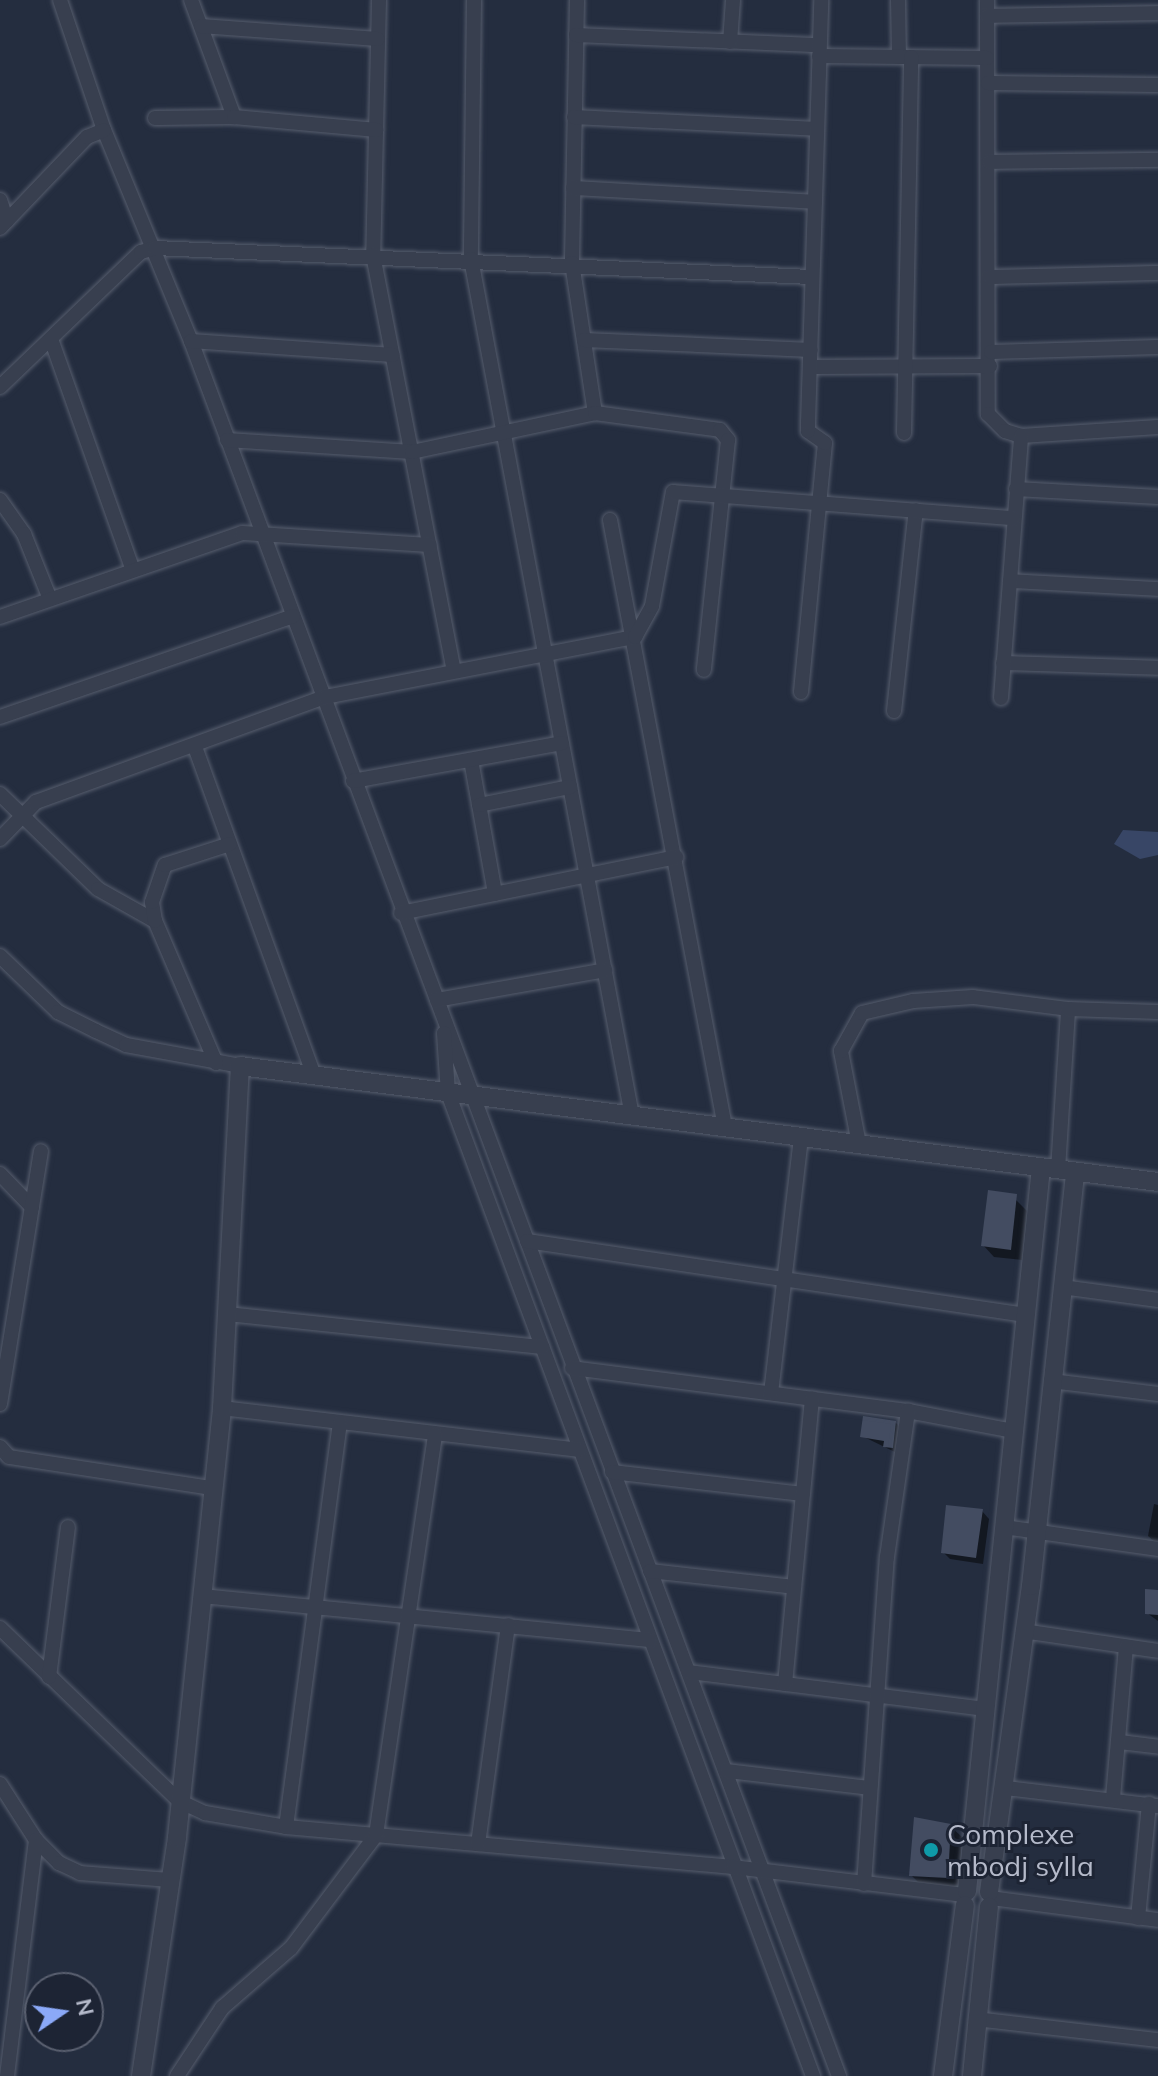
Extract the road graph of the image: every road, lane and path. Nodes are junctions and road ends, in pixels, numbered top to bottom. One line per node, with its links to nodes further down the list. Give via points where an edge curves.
1 (60, 0): 25 (street)
2 (191, 0): 12 (street)
3 (379, 0): 14 (street)
4 (474, 0): 35 (street)
5 (577, 0): 13 (street)
6 (733, 0): 15 (street)
7 (821, 0): 16 (street)
8 (898, 0): 17 (street)
9 (987, 0): 11 (street)
10 (1158, 13): 11 (street)
11 (987, 16): 18 (street)
12 (201, 26): 14 (street); 21 (street)
13 (576, 35): 15 (street); 22 (street)
14 (378, 39): 26 (street)
15 (730, 42): 16 (street)
16 (819, 51): 17 (street); 24 (street)
17 (905, 57): 18 (street); 47 (street)
18 (987, 58): 19 (street)
19 (988, 83): 20 (street); 28 (street)
20 (1158, 85)
21 (234, 117): 23 (street); 26 (street)
22 (574, 117): 24 (street); 29 (street)
23 (155, 118)
24 (817, 129): 31 (street)
25 (104, 130): 32 (street, via 87,137); 33 (street)
26 (376, 130): 34 (street)
27 (1158, 160): 28 (street)
28 (989, 162): 39 (street)
29 (573, 188): 31 (street); 36 (street)
30 (0, 200): 32 (street)
31 (815, 202): 38 (street)
32 (4, 224)
33 (155, 248): 34 (street); 40 (street, via 141,252); 42 (street)
34 (373, 255): 35 (street); 45 (street)
35 (471, 259): 36 (street); 53 (street)
36 (572, 263): 38 (street); 41 (street)
37 (1158, 273): 39 (street)
38 (812, 277): 44 (street)
39 (990, 277): 46 (street)
40 (51, 339): 49 (street); 67 (street)
41 (584, 340): 44 (street); 50 (street)
42 (191, 341): 45 (street); 55 (street)
43 (1158, 347): 46 (street)
44 (811, 350): 48 (street)
45 (393, 355): 56 (street)
46 (991, 359): 47 (street); 54 (street, via 988,414 1005,431)
47 (905, 366): 48 (street); 52 (street)
48 (810, 367): 61 (street, via 808,431 825,443)
49 (0, 387)
50 (595, 413): 53 (street); 58 (street, via 720,430 728,440)
51 (1158, 427): 54 (street)
52 (904, 433)
53 (504, 434): 56 (street); 74 (street)
54 (1021, 436): 57 (street)
55 (227, 440): 56 (street); 65 (street)
56 (412, 452): 66 (street)
57 (1016, 489): 59 (street); 63 (street)
58 (724, 496): 61 (street); 73 (street, via 673,492 652,606); 78 (street)
59 (1158, 497)
60 (0, 500): 70 (street, via 24,534)
61 (821, 503): 62 (street); 79 (street)
62 (916, 510): 63 (street); 82 (street)
63 (1013, 518): 68 (street)
64 (610, 520): 73 (street)
65 (263, 536): 66 (street); 67 (street, via 242,533); 71 (street)
66 (430, 545): 77 (street)
67 (133, 570): 70 (street)
68 (1010, 581): 69 (street); 75 (street)
69 (1158, 589)
70 (50, 599): 72 (street)
71 (293, 616): 80 (street); 83 (street)
72 (0, 617)
73 (635, 637): 74 (street); 94 (street)
74 (545, 653): 77 (street); 84 (street)
75 (1003, 663): 76 (street); 81 (street)
76 (1158, 668)
77 (454, 670): 80 (street)
78 (704, 670)
79 (801, 692)
80 (325, 697): 85 (street); 87 (street)
81 (1001, 698)
82 (894, 711)
83 (0, 717)
84 (562, 743): 86 (street); 88 (street)
85 (195, 747): 91 (street, via 46,798); 93 (street)
86 (471, 760): 87 (street); 90 (street)
87 (353, 781): 97 (street)
88 (570, 787): 90 (street); 95 (street)
89 (0, 794): 91 (street)
90 (479, 805): 96 (street)
91 (21, 815): 92 (street); 98 (street, via 98,889)
92 (0, 839)
93 (230, 844): 98 (street, via 165,865 155,883); 106 (street)
94 (676, 857): 95 (street); 110 (street)
95 (587, 875): 96 (street); 100 (street)
96 (495, 894): 97 (street)
97 (401, 913): 101 (street)
98 (155, 921): 104 (street)
99 (0, 956): 104 (street, via 58,1012 96,1031 126,1045)
100 (605, 970): 101 (street); 109 (street)
101 (439, 1006): 107 (street); 108 (street)
102 (1068, 1009): 103 (street); 112 (street, via 973,997 869,1008 841,1051); 114 (street)
103 (1158, 1012)
104 (216, 1063): 105 (street)
105 (240, 1066): 106 (street); 122 (street)
106 (314, 1075): 107 (street)
107 (448, 1093): 108 (street); 125 (street)
108 (472, 1096): 109 (street); 118 (street)
109 (632, 1116): 110 (street)
110 (725, 1127): 111 (street)
111 (801, 1137): 112 (street); 119 (street)
112 (859, 1144): 114 (street)
113 (41, 1151): 117 (street)
114 (1058, 1170): 116 (street); 120 (street); 123 (street)
115 (0, 1174): 117 (street)
116 (1158, 1182)
117 (32, 1207): 132 (street)
118 (527, 1241): 119 (street); 127 (street)
119 (785, 1276): 123 (street); 129 (street)
120 (1062, 1287): 121 (street); 126 (street)
121 (1158, 1300)
122 (227, 1314): 125 (street); 133 (street)
123 (1026, 1315): 124 (street)
124 (1023, 1345): 126 (street); 137 (street)
125 (542, 1347): 140 (street)
126 (1055, 1351): 128 (street)
127 (572, 1368): 129 (street); 141 (street)
128 (1051, 1381): 130 (street); 135 (street)
129 (771, 1393): 131 (street)
130 (1158, 1394)
131 (812, 1398): 134 (street); 143 (street)
132 (0, 1404)
133 (222, 1408): 136 (street); 142 (street)
134 (908, 1411): 137 (street); 164 (street, via 887,1557)
135 (1047, 1422): 137 (street); 146 (street)
136 (340, 1423): 138 (street); 151 (street)
137 (1015, 1425): 145 (street)
138 (435, 1434): 140 (street); 152 (street)
139 (0, 1447): 142 (street, via 9,1457)
140 (580, 1450): 156 (street)
141 (612, 1472): 143 (street); 148 (street)
142 (212, 1488): 150 (street)
143 (803, 1494): 149 (street)
144 (68, 1527): 160 (street)
145 (1004, 1527): 146 (street); 161 (street)
146 (1035, 1533): 147 (street); 155 (street)
147 (1158, 1549)
148 (650, 1571): 149 (street); 159 (street)
149 (794, 1587): 162 (street)
150 (201, 1596): 151 (street); 173 (street)
151 (315, 1605): 152 (street); 175 (street)
152 (410, 1615): 153 (street); 176 (street)
153 (508, 1625): 156 (street); 178 (street)
154 (0, 1628): 160 (street)
155 (1023, 1631): 157 (street); 163 (street)
156 (650, 1640): 179 (street)
157 (1126, 1647): 158 (street); 166 (street)
158 (1158, 1651)
159 (689, 1672): 162 (street); 168 (street)
160 (49, 1677): 173 (street)
161 (987, 1680): 163 (street); 165 (street)
162 (785, 1684): 164 (street)
163 (1017, 1690): 171 (street)
164 (877, 1695): 165 (street); 170 (street)
165 (985, 1709): 183 (street)
166 (1120, 1742): 167 (street); 172 (street)
167 (1158, 1747)
168 (727, 1771): 170 (street); 180 (street)
169 (0, 1784): 177 (street)
170 (870, 1788): 182 (street)
171 (1006, 1788): 172 (street); 184 (street)
172 (1113, 1798): 174 (street)
173 (179, 1801): 175 (street, via 205,1813); 181 (street)
174 (1154, 1805): 185 (street)
175 (286, 1827): 176 (street)
176 (376, 1835): 178 (street); 191 (street, via 291,1948 222,2008)
177 (36, 1840): 181 (street, via 59,1863 80,1873); 189 (street)
178 (478, 1844): 179 (street)
179 (733, 1867): 180 (street); 192 (street)
180 (765, 1871): 182 (street); 193 (street)
181 (169, 1880): 190 (street)
182 (864, 1884): 183 (street)
183 (966, 1897): 184 (street, via 978,1886); 194 (street)
184 (989, 1899): 185 (street); 187 (street)
185 (1138, 1918): 186 (street)
186 (1158, 1920)
187 (976, 2019): 188 (street); 195 (street)
188 (1158, 2040)
189 (7, 2076)
190 (141, 2076)
191 (177, 2076)
192 (813, 2076)
193 (839, 2076)
194 (943, 2076)
195 (972, 2076)

